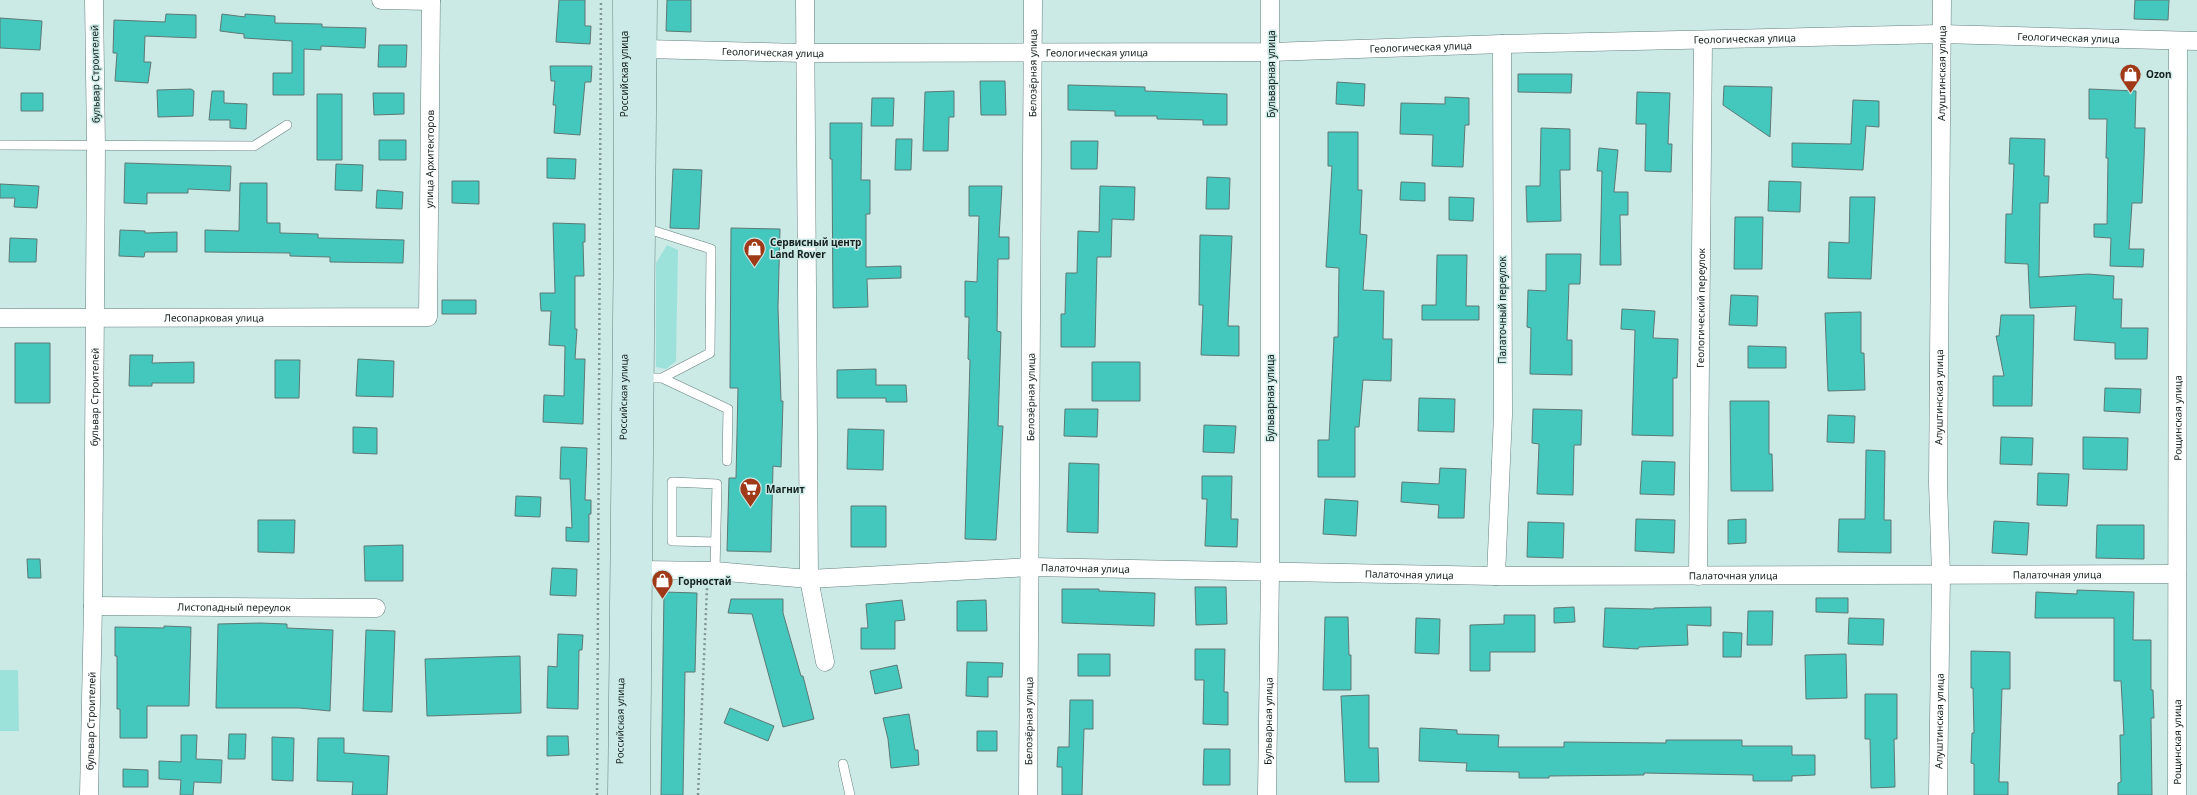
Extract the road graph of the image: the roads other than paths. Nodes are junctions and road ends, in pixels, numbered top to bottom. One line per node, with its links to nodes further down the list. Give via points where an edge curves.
1 (94, 0): 21 (street, бульвар Строителей)
2 (381, 0): 3 (street)
3 (431, 0): 24 (street, улица Архитекторов)
4 (624, 0): 30 (main road, Российская улица)
5 (646, 0): 15 (main road, Российская улица)
6 (805, 0): 18 (street)
7 (1033, 0): 16 (street, Белозёрная улица)
8 (1270, 0): 17 (street, Бульварная улица)
9 (1942, 0): 10 (street, Алуштинская улица)
10 (1940, 34): 11 (street, Геологическая улица); 12 (street, Геологическая улица); 34 (street, Алуштинская улица, via 1938,482)
11 (1703, 41): 14 (street, Геологическая улица); 36 (street, Геологический переулок)
12 (2178, 41): 13 (street, Геологическая улица); 33 (street, Рощинская улица)
13 (2197, 41)
14 (1502, 44): 17 (street, Геологическая улица); 35 (street, Палаточный переулок, via 1503,416)
15 (645, 49): 18 (street, Геологическая улица); 22 (main road, Российская улица)
16 (1033, 52): 17 (street, Геологическая улица); 18 (street, Геологическая улица); 29 (street, Белозёрная улица)
17 (1271, 52): 32 (street, Бульварная улица)
18 (805, 53): 37 (street)
19 (287, 125): 21 (lane, via 254,146)
20 (0, 145): 21 (lane)
21 (96, 145): 25 (street, бульвар Строителей)
22 (645, 228): 26 (main road, Российская улица); 26 (lane, via 711,249 710,353)
23 (0, 318): 25 (street, Лесопарковая улица)
24 (428, 318): 25 (street, Лесопарковая улица)
25 (94, 319): 38 (street, бульвар Строителей)
26 (653, 378): 27 (lane, via 728,408); 30 (main road, Российская улица)
27 (727, 461)
28 (716, 542): 28 (lane, via 717,484 672,482 672,541); 31 (lane)
29 (1031, 567): 32 (street, Палаточная улица); 37 (street, Палаточная улица); 46 (street, Белозёрная улица)
30 (631, 570): 31 (street, Палаточная улица); 43 (main road, Российская улица); 44 (main road, Российская улица)
31 (712, 571): 37 (street, Палаточная улица)
32 (1270, 572): 35 (street, Палаточная улица); 47 (street, Бульварная улица)
33 (2177, 574): 34 (street, Палаточная улица); 49 (street, Рощинская улица)
34 (1941, 575): 36 (street, Палаточная улица); 48 (street, Алуштинская улица)
35 (1496, 576): 36 (street, Палаточная улица)
36 (1698, 576)
37 (809, 579): 40 (street)
38 (93, 606): 39 (street, Листопадный переулок); 42 (street, бульвар Строителей)
39 (376, 608)
40 (825, 662)
41 (843, 764): 45 (lane)
42 (89, 795)
43 (619, 795)
44 (639, 795)
45 (850, 795)
46 (1028, 795)
47 (1268, 795)
48 (1938, 795)
49 (2177, 795)

